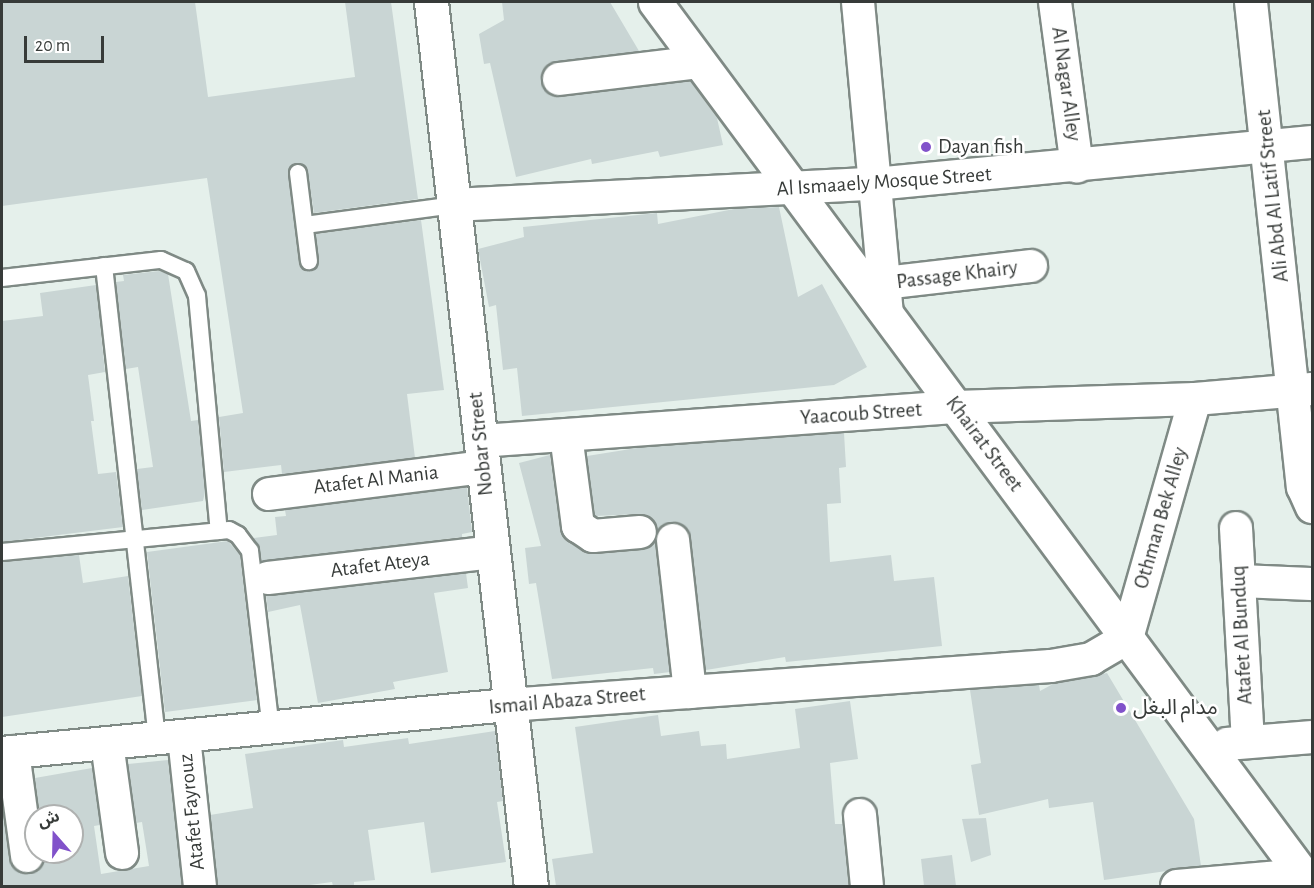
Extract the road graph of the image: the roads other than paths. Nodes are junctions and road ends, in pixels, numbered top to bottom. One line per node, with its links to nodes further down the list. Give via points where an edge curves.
1 (431, 2): 14 (street, Nobar Street)
2 (655, 2): 6 (street, Khairat Street)
3 (858, 2): 12 (street)
4 (1055, 2): 10 (street, Al Nagar Alley)
5 (1251, 2): 9 (street, Ali Abd Al Latif Street)
6 (699, 62): 7 (street); 13 (street, Khairat Street)
7 (559, 79)
8 (1312, 142): 9 (street, Al Ismaaely Mosque Street)
9 (1267, 146): 10 (street, Al Ismaaely Mosque Street); 21 (street, Ali Abd Al Latif Street)
10 (1077, 166): 12 (street, Al Ismaaely Mosque Street)
11 (298, 173): 15 (lane)
12 (875, 184): 13 (street, Al Ismaaely Mosque Street); 20 (street)
13 (796, 189): 14 (street, Al Ismaaely Mosque Street); 20 (street, Khairat Street)
14 (454, 205): 15 (lane); 25 (street, Nobar Street)
15 (305, 225): 16 (lane)
16 (309, 261)
17 (104, 266): 19 (lane); 29 (lane, via 161,260 175,263 194,282); 31 (lane)
18 (1030, 266): 20 (street, Passage Khairy)
19 (2, 278)
20 (886, 298): 23 (street, Khairat Street)
21 (1303, 390): 22 (street, Yaacoub Street); 27 (street, Ali Abd Al Latif Street, via 1303,487)
22 (1195, 399): 23 (street, Yaacoub Street); 38 (street, Othman Bek Alley)
23 (956, 406): 24 (street, Yaacoub Street); 38 (street, Khairat Street)
24 (566, 435): 25 (street, Yaacoub Street); 30 (street, via 578,526 593,536)
25 (482, 454): 26 (street, Atafet Al Mania); 34 (street, Nobar Street)
26 (269, 494)
27 (1312, 507)
28 (1236, 528): 36 (street, Atafet Al Bunduq)
29 (219, 531): 31 (lane); 41 (lane, via 238,535 250,551)
30 (640, 532)
31 (134, 539): 33 (lane); 43 (lane)
32 (673, 540): 39 (street)
33 (2, 552)
34 (492, 552): 35 (street, Atafet Ateya); 40 (street, Nobar Street)
35 (268, 578)
36 (1239, 581): 37 (street); 44 (street, Atafet Al Bunduq)
37 (1312, 584)
38 (1127, 638): 39 (street, Ismail Abaza Street, via 1091,659 1071,664); 46 (street, Khairat Street)
39 (690, 692): 40 (street, Ismail Abaza Street)
40 (508, 705): 41 (street, Ismail Abaza Street); 53 (street, Nobar Street)
41 (271, 729): 43 (street, Ismail Abaza Street)
42 (1312, 737): 44 (street)
43 (170, 738): 45 (street, Ismail Abaza Street); 52 (street, Atafet Fayrouz)
44 (1248, 742): 46 (street)
45 (107, 743): 47 (street, Ismail Abaza Street); 50 (street)
46 (1207, 746): 51 (street, Khairat Street)
47 (7, 752): 49 (street)
48 (860, 815): 54 (street)
49 (24, 840)
50 (122, 853)
51 (1307, 880): 55 (street)
52 (200, 886)
53 (531, 886)
54 (867, 886)
55 (1177, 886)

